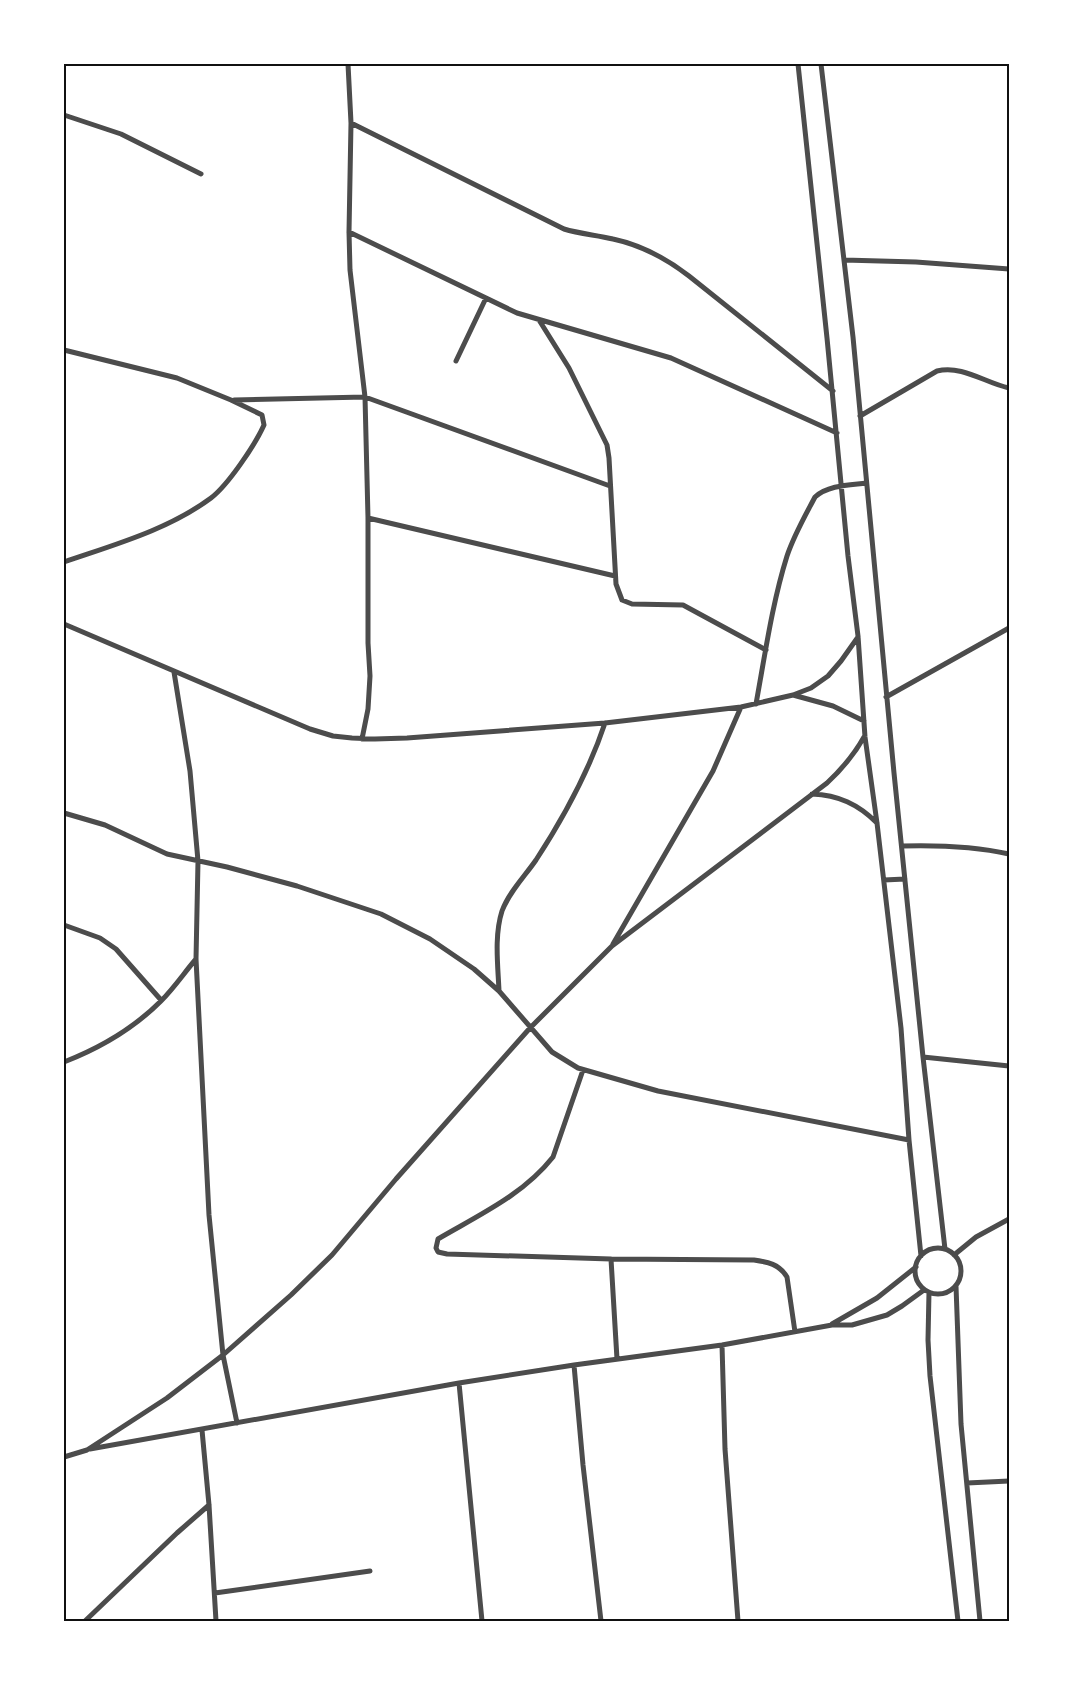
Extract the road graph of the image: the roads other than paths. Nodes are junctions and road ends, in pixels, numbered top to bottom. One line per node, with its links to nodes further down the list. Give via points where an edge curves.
1 (348, 64): 5 (street)
2 (798, 64): 15 (street)
3 (821, 64): 8 (street)
4 (64, 115): 6 (street, via 121,134)
5 (351, 124): 7 (street); 15 (street, via 564,229 647,250 689,276)
6 (201, 174)
7 (348, 232): 10 (street); 16 (street)
8 (844, 260): 9 (street); 18 (street)
9 (1009, 269)
10 (486, 298): 11 (street); 13 (street)
11 (539, 320): 19 (street, via 671,358); 21 (street, via 569,368 604,437)
12 (64, 350): 17 (street, via 176,378)
13 (456, 360)
14 (1009, 388): 18 (street, via 957,370 937,370)
15 (833, 390): 19 (street)
16 (365, 397): 17 (street); 21 (street); 23 (street)
17 (231, 400): 24 (street, via 262,415 264,425 256,442 218,492 198,506 136,537)
18 (860, 416): 20 (street)
19 (837, 433): 22 (street)
20 (866, 483): 22 (street); 32 (street)
21 (610, 486): 25 (street)
22 (842, 486): 28 (street); 29 (street, via 822,491 815,497 798,528 787,556)
23 (368, 518): 25 (street); 38 (street, via 370,676)
24 (64, 562)
25 (615, 576): 29 (street, via 622,600 626,602 683,605)
26 (64, 624): 30 (street)
27 (1009, 628): 32 (street)
28 (858, 636): 31 (street, via 828,676); 35 (street)
29 (766, 650): 33 (street)
30 (174, 672): 38 (street, via 310,729 333,736); 44 (street, via 190,771)
31 (793, 695): 33 (street); 35 (street, via 833,706)
32 (886, 697): 42 (street)
33 (756, 704): 34 (street)
34 (741, 707): 36 (street); 48 (street, via 713,771)
35 (864, 721): 37 (street)
36 (605, 723): 38 (street); 50 (street, via 592,760 572,798 503,909 498,945)
37 (864, 737): 39 (street, via 842,770); 41 (street)
38 (362, 739)
39 (811, 794): 41 (street, via 854,804); 48 (street)
40 (64, 813): 44 (street, via 105,825 167,854)
41 (877, 823): 46 (street)
42 (902, 846): 43 (street, via 948,845); 45 (street)
43 (1009, 854)
44 (198, 861): 49 (street); 50 (street, via 297,886 381,914 430,939 474,969)
45 (905, 879): 46 (street); 53 (street)
46 (884, 880): 57 (street, via 901,1028)
47 (64, 925): 51 (street, via 100,938 116,948)
48 (612, 946): 52 (street)
49 (196, 959): 51 (street); 69 (street, via 210,1215)
50 (499, 991): 52 (street)
51 (161, 1000): 54 (street, via 110,1040)
52 (530, 1028): 56 (street, via 552,1052); 69 (street, via 332,1255)
53 (923, 1057): 55 (street); 59 (street)
54 (64, 1062)
55 (1009, 1066)
56 (583, 1070): 57 (street, via 658,1091); 62 (street, via 553,1157 545,1167 520,1190 438,1239 436,1248 438,1252 448,1254)
57 (909, 1140): 61 (street)
58 (1009, 1219): 60 (street, via 976,1237)
59 (945, 1249): 60 (street); 61 (street, via 935,1249)
60 (954, 1255): 64 (street, via 961,1270)
61 (921, 1256): 63 (street)
62 (611, 1259): 67 (street, via 767,1262 782,1269 786,1276); 70 (street)
63 (916, 1267): 65 (street, via 918,1282); 66 (street, via 884,1294)
64 (956, 1286): 65 (street, via 943,1293); 78 (street)
65 (926, 1291): 66 (street, via 887,1314 852,1325); 87 (street, via 930,1376)
66 (832, 1324): 67 (street)
67 (795, 1332): 68 (street)
68 (722, 1345): 70 (street); 86 (street, via 725,1450)
69 (223, 1355): 73 (street); 75 (street, via 167,1398)
70 (617, 1359): 71 (street)
71 (574, 1365): 72 (street); 85 (street)
72 (459, 1383): 73 (street); 84 (street)
73 (237, 1423): 74 (street)
74 (202, 1430): 75 (street); 79 (street)
75 (87, 1450): 76 (street)
76 (64, 1457)
77 (1009, 1481): 78 (street)
78 (967, 1483): 88 (street)
79 (209, 1505): 81 (street); 82 (street)
80 (370, 1571): 81 (street)
81 (215, 1593): 83 (street)
82 (85, 1621)
83 (216, 1621)
84 (482, 1621)
85 (601, 1621)
86 (738, 1621)
87 (958, 1621)
88 (980, 1621)

